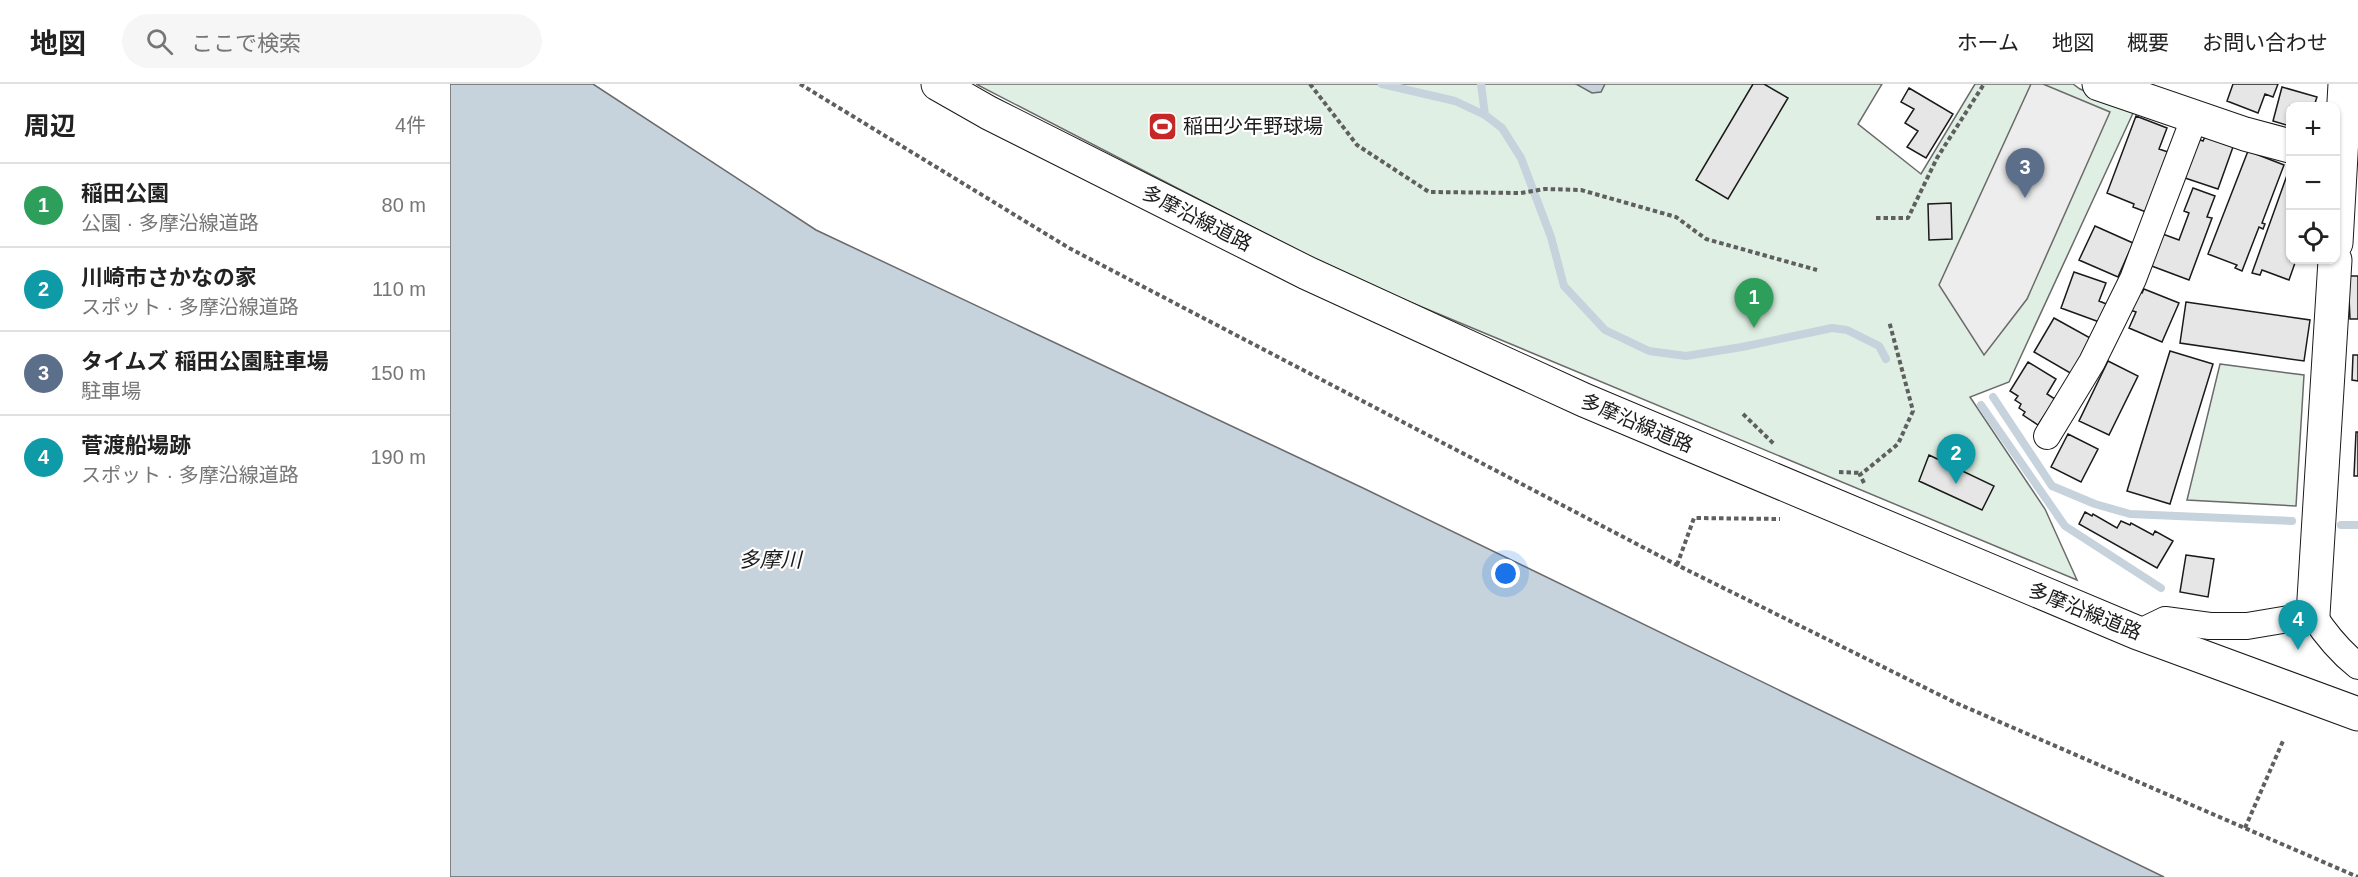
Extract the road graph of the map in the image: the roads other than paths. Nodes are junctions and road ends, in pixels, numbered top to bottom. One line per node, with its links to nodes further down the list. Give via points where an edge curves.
1 (938, 84): 11 (street, 多摩沿線道路, via 1307,273 1584,400)
2 (2099, 84): 4 (street)
3 (2345, 84): 6 (street)
4 (2195, 116): 5 (street); 9 (street, via 2133,279 2092,362)
5 (2286, 145)
6 (2345, 160): 7 (street)
7 (2340, 210)
8 (2334, 264): 10 (street)
9 (2047, 436)
10 (2313, 615): 11 (street, via 2247,626 2210,627 2165,620); 12 (street, via 2335,646)
11 (2138, 633): 13 (street, 多摩沿線道路)
12 (2358, 666)
13 (2358, 714)

